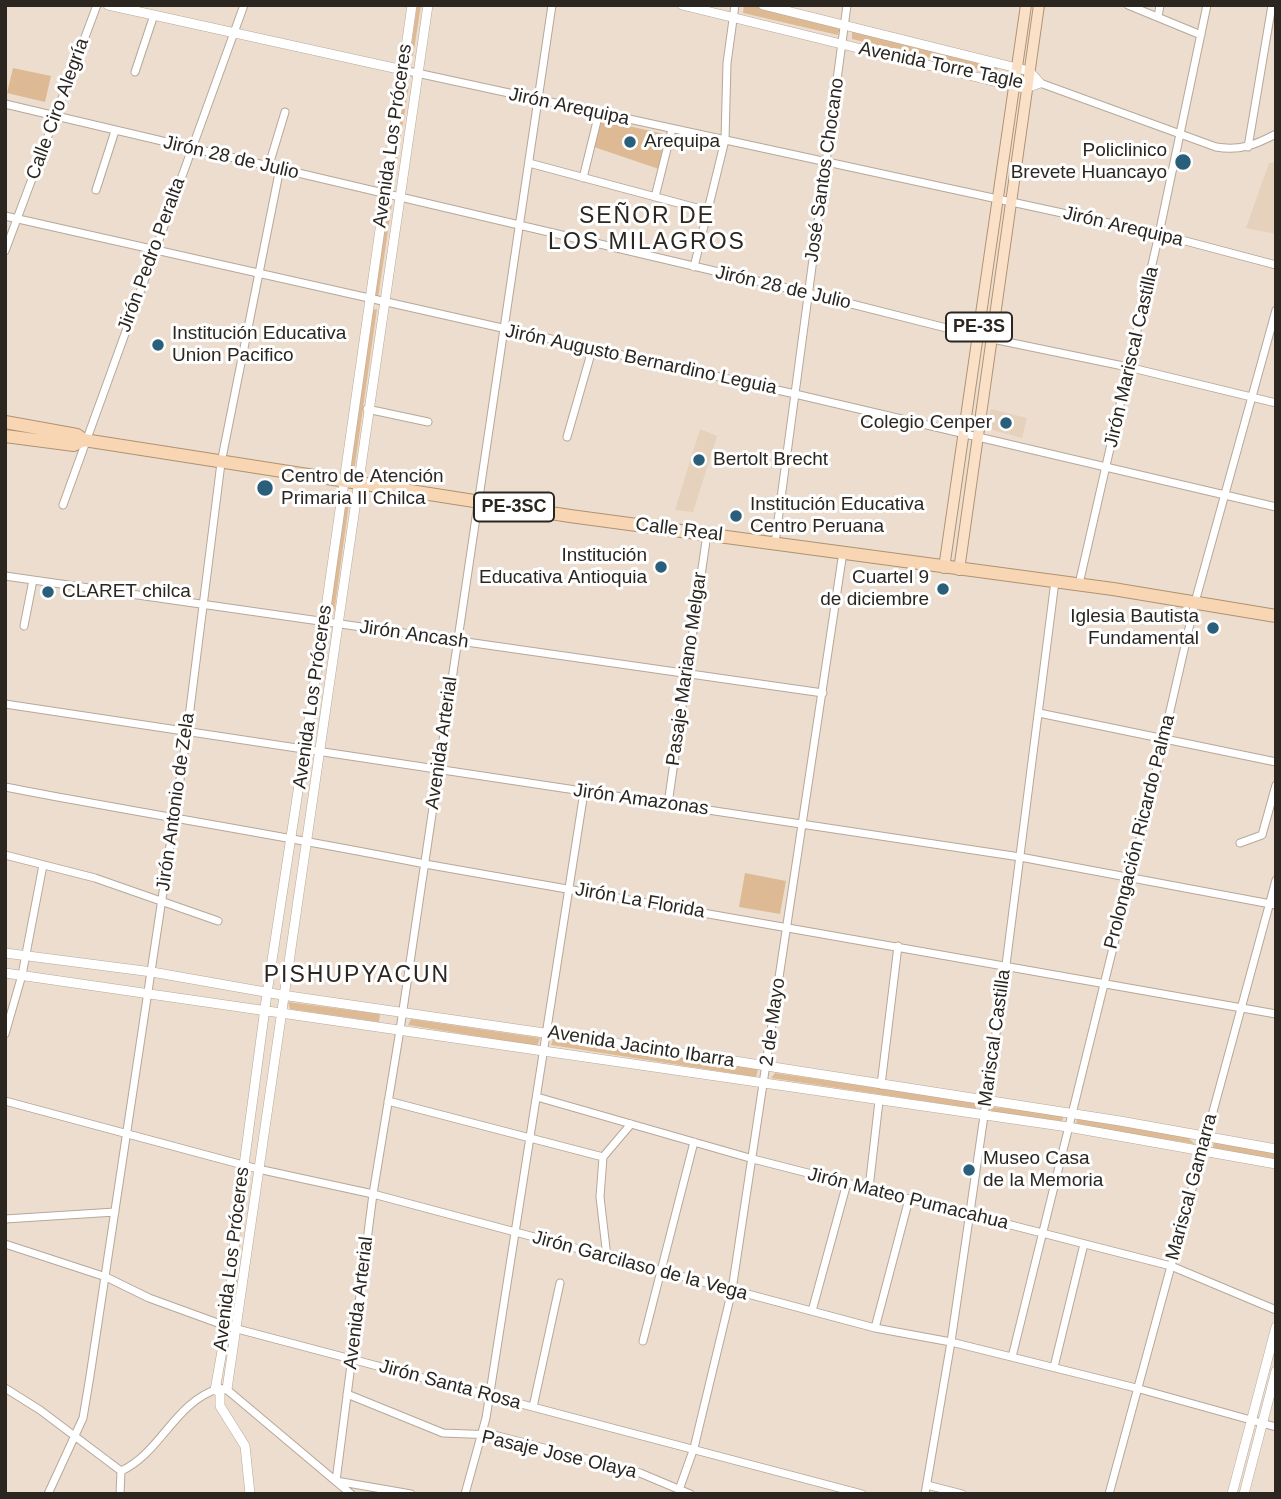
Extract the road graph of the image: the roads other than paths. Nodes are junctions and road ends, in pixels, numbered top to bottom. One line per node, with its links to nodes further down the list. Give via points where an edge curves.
1 (97, 5): 37 (street, Calle Ciro Alegría)
2 (108, 5): 18 (street, Jirón Arequipa)
3 (244, 5): 22 (street, Jirón Pedro Peralta)
4 (412, 5): 26 (street, Avenida Los Próceres)
5 (428, 5): 29 (street, Avenida Los Próceres)
6 (552, 5): 33 (street, Avenida Arterial)
7 (682, 5): 20 (street, Avenida Torre Tagle)
8 (736, 5): 20 (street)
9 (763, 5): 17 (street, Avenida Torre Tagle)
10 (847, 5): 21 (street, José Santos Chocano)
11 (1026, 5): 25 (main road, PE-3S)
12 (1038, 5): 27 (main road, PE-3S)
13 (1128, 5): 19 (street)
14 (1160, 5): 19 (street)
15 (1207, 5): 23 (street, Jirón Mariscal Castilla)
16 (1272, 5): 43 (street)
17 (780, 7): 21 (street, Avenida Torre Tagle)
18 (154, 15): 22 (street, Jirón Arequipa); 28 (street)
19 (1158, 17): 23 (street)
20 (733, 18): 24 (street, Avenida Torre Tagle); 42 (street)
21 (844, 26): 24 (street, José Santos Chocano); 25 (street, Avenida Torre Tagle)
22 (234, 33): 26 (street, Jirón Arequipa); 44 (street, Jirón Pedro Peralta)
23 (1201, 35): 40 (street, Jirón Mariscal Castilla)
24 (841, 44): 31 (street, Avenida Torre Tagle); 45 (street, José Santos Chocano)
25 (1015, 68): 27 (street, Avenida Torre Tagle); 31 (main road, PE-3S)
26 (403, 70): 29 (street, Jirón Arequipa); 51 (street, Avenida Los Próceres)
27 (1029, 71): 30 (street, Avenida Torre Tagle); 32 (main road, PE-3S)
28 (135, 72)
29 (417, 75): 33 (street, Jirón Arequipa); 54 (street, Avenida Los Próceres)
30 (1040, 83): 32 (street, Avenida Torre Tagle); 40 (street)
31 (1013, 86): 32 (street, Avenida Torre Tagle); 53 (main road, PE-3S)
32 (1026, 88): 55 (main road, PE-3S)
33 (538, 100): 36 (street, Jirón Arequipa); 46 (street, Avenida Arterial)
34 (5, 104): 37 (street, Jirón 28 de Julio)
35 (285, 112): 47 (street)
36 (599, 113): 38 (street, Jirón Arequipa); 49 (street)
37 (57, 116): 39 (street, Jirón 28 de Julio); 58 (street, Calle Ciro Alegría)
38 (672, 129): 42 (street, Jirón Arequipa); 52 (street)
39 (115, 131): 44 (street, Jirón 28 de Julio); 50 (street)
40 (1180, 134): 43 (street, via 1224,148); 60 (street, Jirón Mariscal Castilla)
41 (1276, 134): 43 (street)
42 (725, 140): 45 (street, Jirón Arequipa); 56 (street)
43 (1248, 147)
44 (191, 149): 47 (street, Jirón 28 de Julio); 61 (street, Jirón Pedro Peralta)
45 (826, 162): 53 (street, Jirón Arequipa); 66 (street, José Santos Chocano)
46 (529, 163): 49 (street); 59 (street, Avenida Arterial)
47 (269, 165): 48 (street, Jirón 28 de Julio)
48 (280, 168): 51 (street, Jirón 28 de Julio); 65 (street, Jirón Antonio de Zela)
49 (583, 178): 52 (street)
50 (96, 190)
51 (384, 195): 54 (street, Jirón 28 de Julio); 67 (street, Avenida Los Próceres)
52 (655, 197): 56 (street)
53 (997, 198): 55 (street, Jirón Arequipa); 71 (main road, PE-3S)
54 (400, 199): 59 (street, Jirón 28 de Julio); 68 (street, Avenida Los Próceres)
55 (1011, 202): 60 (street, Jirón Arequipa); 72 (main road, PE-3S)
56 (708, 211): 64 (street)
57 (5, 216): 58 (street, Jirón Augusto Bernardino Leguia)
58 (17, 219): 61 (street, Jirón Augusto Bernardino Leguia); 62 (street, Calle Ciro Alegría)
59 (519, 227): 64 (street, Jirón 28 de Julio); 70 (street, Avenida Arterial)
60 (1159, 234): 63 (street, Jirón Arequipa); 74 (street, Jirón Mariscal Castilla)
61 (155, 249): 65 (street, Jirón Augusto Bernardino Leguia); 85 (street, Jirón Pedro Peralta)
62 (5, 251)
63 (1276, 265)
64 (694, 267): 66 (street, Jirón 28 de Julio)
65 (257, 274): 67 (street, Jirón Augusto Bernardino Leguia); 86 (street, Jirón Antonio de Zela)
66 (808, 293): 71 (street, Jirón 28 de Julio); 75 (street, José Santos Chocano)
67 (368, 300): 68 (street, Jirón Augusto Bernardino Leguia); 88 (street, Avenida Los Próceres)
68 (383, 304): 70 (street, Jirón Augusto Bernardino Leguia); 78 (street, Avenida Los Próceres)
69 (1276, 310): 76 (street, Prolongación Ricardo Palma)
70 (504, 331): 73 (street, Jirón Augusto Bernardino Leguia); 91 (street, Avenida Arterial)
71 (978, 336): 72 (street, Jirón 28 de Julio); 81 (main road, PE-3S)
72 (991, 338): 74 (street, Jirón 28 de Julio); 83 (main road, PE-3S)
73 (592, 350): 75 (street, Jirón Augusto Bernardino Leguia); 84 (street)
74 (1128, 367): 76 (street, Jirón 28 de Julio); 87 (street, Jirón Mariscal Castilla)
75 (795, 394): 81 (street, Jirón Augusto Bernardino Leguia); 95 (street, José Santos Chocano)
76 (1253, 397): 77 (street, Jirón 28 de Julio); 90 (street, Prolongación Ricardo Palma)
77 (1276, 403)
78 (367, 409): 80 (street); 89 (street, Avenida Los Próceres)
79 (5, 422): 85 (highway, Calle Real / PE-3SC)
80 (428, 422)
81 (964, 434): 83 (street, Jirón Augusto Bernardino Leguia); 97 (main road, PE-3S)
82 (5, 436): 85 (highway, Calle Real / PE-3SC, via 74,445)
83 (977, 436): 87 (street, Jirón Augusto Bernardino Leguia); 98 (main road, PE-3S)
84 (566, 437)
85 (84, 440): 86 (highway, Calle Real / PE-3SC); 92 (street, Jirón Pedro Peralta)
86 (221, 463): 88 (highway, Calle Real / PE-3SC); 104 (street, Jirón Antonio de Zela)
87 (1107, 467): 90 (street, Jirón Augusto Bernardino Leguia); 102 (street, Jirón Mariscal Castilla)
88 (342, 480): 89 (highway, Calle Real / PE-3SC); 106 (street, Avenida Los Próceres)
89 (359, 483): 91 (highway, Calle Real / PE-3SC); 107 (street, Avenida Los Próceres)
90 (1226, 495): 93 (street, Jirón Augusto Bernardino Leguia); 103 (street, Prolongación Ricardo Palma)
91 (478, 502): 94 (highway, Calle Real / PE-3SC); 109 (street, Avenida Arterial)
92 (63, 505)
93 (1276, 507)
94 (707, 534): 95 (highway, Calle Real / PE-3SC); 110 (street, Pasaje Mariano Melgar)
95 (775, 543): 96 (highway, Calle Real / PE-3SC)
96 (843, 552): 97 (highway, Calle Real / PE-3SC); 111 (street, 2 de Mayo)
97 (944, 568): 98 (highway, Calle Real)
98 (959, 570): 101 (highway, Calle Real)
99 (5, 576): 100 (street, Jirón Ancash)
100 (33, 580): 104 (street, Jirón Ancash); 108 (street)
101 (1055, 581): 102 (highway, Calle Real); 113 (street, Mariscal Castilla)
102 (1079, 584): 103 (highway, Calle Real)
103 (1195, 602): 105 (highway, Calle Real); 115 (street, Prolongación Ricardo Palma)
104 (204, 604): 106 (street, Jirón Ancash); 114 (street, Jirón Antonio de Zela)
105 (1276, 617)
106 (324, 622): 107 (street, Jirón Ancash); 116 (street, Avenida Los Próceres)
107 (338, 624): 109 (street, Jirón Ancash); 117 (street, Avenida Los Próceres)
108 (24, 626)
109 (456, 641): 110 (street, Jirón Ancash); 119 (street, Avenida Arterial)
110 (685, 673): 111 (street, Jirón Ancash); 123 (street, Pasaje Mariano Melgar)
111 (823, 693): 125 (street, 2 de Mayo)
112 (5, 704): 114 (street, Jirón Amazonas)
113 (1039, 713): 115 (street); 130 (street, Mariscal Castilla)
114 (187, 733): 116 (street, Jirón Amazonas); 124 (street, Jirón Antonio de Zela)
115 (1163, 738): 118 (street); 133 (street, Prolongación Ricardo Palma)
116 (304, 751): 117 (street, Jirón Amazonas); 126 (street, Avenida Los Próceres)
117 (318, 753): 119 (street, Jirón Amazonas); 127 (street, Avenida Los Próceres)
118 (1276, 762)
119 (439, 771): 122 (street, Jirón Amazonas); 132 (street, Avenida Arterial)
120 (1276, 785): 128 (street, via 1262,835)
121 (5, 787): 124 (street, Jirón La Florida)
122 (584, 792): 123 (street, Jirón Amazonas); 135 (street)
123 (668, 804): 125 (street, Jirón Amazonas)
124 (174, 820): 126 (street, Jirón La Florida); 136 (street, Jirón Antonio de Zela)
125 (803, 824): 130 (street, Jirón Amazonas); 139 (street, 2 de Mayo)
126 (291, 836): 127 (street, Jirón La Florida); 149 (street, Avenida Los Próceres)
127 (306, 840): 132 (street, Jirón La Florida); 150 (street, Avenida Los Próceres)
128 (1240, 843)
129 (5, 855): 131 (street)
130 (1020, 857): 133 (street, Jirón Amazonas); 143 (street, Mariscal Castilla)
131 (43, 864): 136 (street); 142 (street)
132 (425, 864): 135 (street, Jirón La Florida); 153 (street, Avenida Arterial)
133 (1129, 878): 137 (street, Jirón Amazonas); 147 (street, Prolongación Ricardo Palma)
134 (1276, 880): 137 (street, Mariscal Gamarra)
135 (570, 888): 139 (street, Jirón La Florida); 157 (street)
136 (162, 900): 138 (street); 145 (street, Jirón Antonio de Zela)
137 (1273, 905): 151 (street, Mariscal Gamarra)
138 (218, 921)
139 (787, 927): 140 (street, Jirón La Florida); 161 (street, 2 de Mayo)
140 (898, 946): 143 (street, Jirón La Florida); 164 (street)
141 (5, 953): 142 (street, Avenida Jacinto Ibarra)
142 (25, 955): 145 (street, Avenida Jacinto Ibarra); 146 (street)
143 (1006, 965): 147 (street, Jirón La Florida); 169 (street, Mariscal Castilla)
144 (5, 972): 146 (street, Avenida Jacinto Ibarra)
145 (152, 972): 148 (street, Jirón Antonio de Zela); 149 (street, Avenida Jacinto Ibarra)
146 (22, 975): 148 (street, Avenida Jacinto Ibarra); 158 (street)
147 (1103, 983): 151 (street, Jirón La Florida); 170 (street, Prolongación Ricardo Palma)
148 (149, 993): 152 (street, Avenida Jacinto Ibarra); 174 (street, Jirón Antonio de Zela)
149 (267, 993): 150 (street, Avenida Jacinto Ibarra); 152 (street, Avenida Los Próceres)
150 (282, 995): 153 (street, Avenida Jacinto Ibarra); 154 (street, Avenida Los Próceres)
151 (1241, 1008): 155 (street, Jirón La Florida); 175 (street, Mariscal Gamarra)
152 (265, 1011): 154 (street, Avenida Jacinto Ibarra); 183 (street, Avenida Los Próceres)
153 (402, 1012): 156 (street, Avenida Arterial); 157 (street, Avenida Jacinto Ibarra)
154 (280, 1013): 156 (street, Avenida Jacinto Ibarra); 184 (street, Avenida Los Próceres)
155 (1276, 1014)
156 (400, 1030): 159 (street, Avenida Jacinto Ibarra); 167 (street, Avenida Arterial)
157 (548, 1033): 159 (street); 160 (street, Avenida Jacinto Ibarra)
158 (5, 1034)
159 (545, 1052): 162 (street, Avenida Jacinto Ibarra); 165 (street)
160 (696, 1055): 161 (street, Avenida Jacinto Ibarra); 162 (street)
161 (767, 1067): 163 (street, 2 de Mayo); 164 (street, Avenida Jacinto Ibarra)
162 (692, 1072): 163 (street, Avenida Jacinto Ibarra)
163 (764, 1082): 168 (street, Avenida Jacinto Ibarra); 181 (street, 2 de Mayo)
164 (881, 1084): 169 (street, Avenida Jacinto Ibarra)
165 (537, 1097): 172 (street, Jirón Mateo Pumacahua); 176 (street)
166 (5, 1101): 174 (street, Jirón Garcilaso de la Vega)
167 (388, 1101): 176 (street); 187 (street, Avenida Arterial)
168 (879, 1101): 171 (street, Avenida Jacinto Ibarra); 186 (street)
169 (985, 1101): 170 (street, Avenida Jacinto Ibarra); 171 (street, Mariscal Castilla)
170 (1071, 1113): 173 (street, Prolongación Ricardo Palma); 175 (street, Avenida Jacinto Ibarra)
171 (983, 1117): 173 (street, Avenida Jacinto Ibarra); 190 (street, Mariscal Castilla)
172 (631, 1124): 177 (street, Jirón Mateo Pumacahua); 180 (street)
173 (1068, 1127): 179 (street, Avenida Jacinto Ibarra); 193 (street, Prolongación Ricardo Palma)
174 (127, 1134): 183 (street, Jirón Garcilaso de la Vega); 189 (street, Jirón Antonio de Zela)
175 (1206, 1136): 178 (street, Avenida Jacinto Ibarra); 179 (street, Mariscal Gamarra)
176 (530, 1138): 180 (street); 192 (street)
177 (694, 1142): 181 (street, Jirón Mateo Pumacahua); 198 (street)
178 (1276, 1149)
179 (1203, 1150): 182 (street, Avenida Jacinto Ibarra); 197 (street, Mariscal Gamarra)
180 (603, 1157): 196 (street, via 600,1197)
181 (753, 1159): 185 (street, Jirón Mateo Pumacahua); 201 (street, 2 de Mayo)
182 (1276, 1164)
183 (244, 1165): 184 (street, Jirón Garcilaso de la Vega); 204 (street, Avenida Los Próceres)
184 (258, 1169): 187 (street, Jirón Garcilaso de la Vega); 207 (street, Avenida Los Próceres)
185 (847, 1183): 186 (street, Jirón Mateo Pumacahua); 203 (street)
186 (869, 1188): 188 (street, Jirón Mateo Pumacahua)
187 (373, 1194): 192 (street, Jirón Garcilaso de la Vega); 211 (street, Avenida Arterial)
188 (909, 1199): 190 (street, Jirón Mateo Pumacahua); 206 (street)
189 (116, 1212): 191 (street); 199 (street, Jirón Antonio de Zela)
190 (969, 1214): 193 (street, Jirón Mateo Pumacahua); 209 (street, Mariscal Castilla)
191 (5, 1219)
192 (513, 1232): 196 (street, Jirón Garcilaso de la Vega); 218 (street)
193 (1042, 1233): 195 (street, Jirón Mateo Pumacahua); 210 (street, Prolongación Ricardo Palma)
194 (5, 1244): 199 (street, Jirón Santa Rosa)
195 (1084, 1244): 197 (street, Jirón Mateo Pumacahua); 212 (street)
196 (607, 1257): 198 (street, Jirón Garcilaso de la Vega)
197 (1171, 1266): 202 (street, Jirón Mateo Pumacahua); 215 (street, Mariscal Gamarra)
198 (662, 1270): 201 (street, Jirón Garcilaso de la Vega); 208 (street)
199 (106, 1277): 204 (street, Jirón Santa Rosa); 224 (street, Jirón Antonio de Zela, via 83,1418)
200 (560, 1283): 219 (street)
201 (732, 1290): 203 (street, Jirón Garcilaso de la Vega); 225 (street, 2 de Mayo)
202 (1276, 1310)
203 (812, 1311): 206 (street, Jirón Garcilaso de la Vega)
204 (226, 1326): 207 (street, Jirón Santa Rosa); 216 (street, Avenida Los Próceres)
205 (1276, 1327): 220 (street)
206 (875, 1328): 209 (street, Jirón Garcilaso de la Vega)
207 (237, 1329): 211 (street, Jirón Santa Rosa); 216 (street, Avenida Los Próceres)
208 (643, 1341)
209 (951, 1342): 210 (street, Jirón Garcilaso de la Vega); 228 (street, Mariscal Castilla)
210 (1012, 1357): 212 (street, Jirón Garcilaso de la Vega)
211 (351, 1359): 217 (street, Avenida Arterial); 218 (street, Jirón Santa Rosa)
212 (1054, 1367): 215 (street, Jirón Garcilaso de la Vega)
213 (1276, 1371): 221 (street)
214 (5, 1388): 224 (street)
215 (1136, 1388): 220 (street, Jirón Garcilaso de la Vega); 240 (street, Mariscal Gamarra)
216 (220, 1389): 226 (street, via 184,1407 157,1440); 227 (street); 232 (street, Avenida Los Próceres, via 219,1402 245,1446)
217 (347, 1394): 223 (street, Pasaje Jose Olaya, via 443,1433); 227 (street, Avenida Arterial)
218 (488, 1395): 219 (street, Jirón Santa Rosa); 223 (street)
219 (533, 1407): 225 (street, Jirón Santa Rosa)
220 (1251, 1419): 221 (street, Jirón Garcilaso de la Vega); 241 (street)
221 (1262, 1422): 222 (street, Jirón Garcilaso de la Vega); 242 (street)
222 (1276, 1427)
223 (482, 1434): 229 (street, Pasaje Jose Olaya); 235 (street)
224 (73, 1438): 226 (street); 231 (street, Jirón Antonio de Zela)
225 (694, 1448): 229 (street, 2 de Mayo); 237 (street, Jirón Santa Rosa)
226 (119, 1474): 230 (street)
227 (336, 1480): 233 (street); 234 (street)
228 (927, 1485): 238 (street, Mariscal Castilla); 239 (street)
229 (680, 1487): 236 (street, Pasaje Jose Olaya)
230 (119, 1491)
231 (48, 1494)
232 (250, 1494)
233 (351, 1494)
234 (411, 1494)
235 (466, 1494)
236 (690, 1494)
237 (862, 1494)
238 (925, 1494)
239 (962, 1494)
240 (1108, 1494)
241 (1232, 1494)
242 (1244, 1494)

